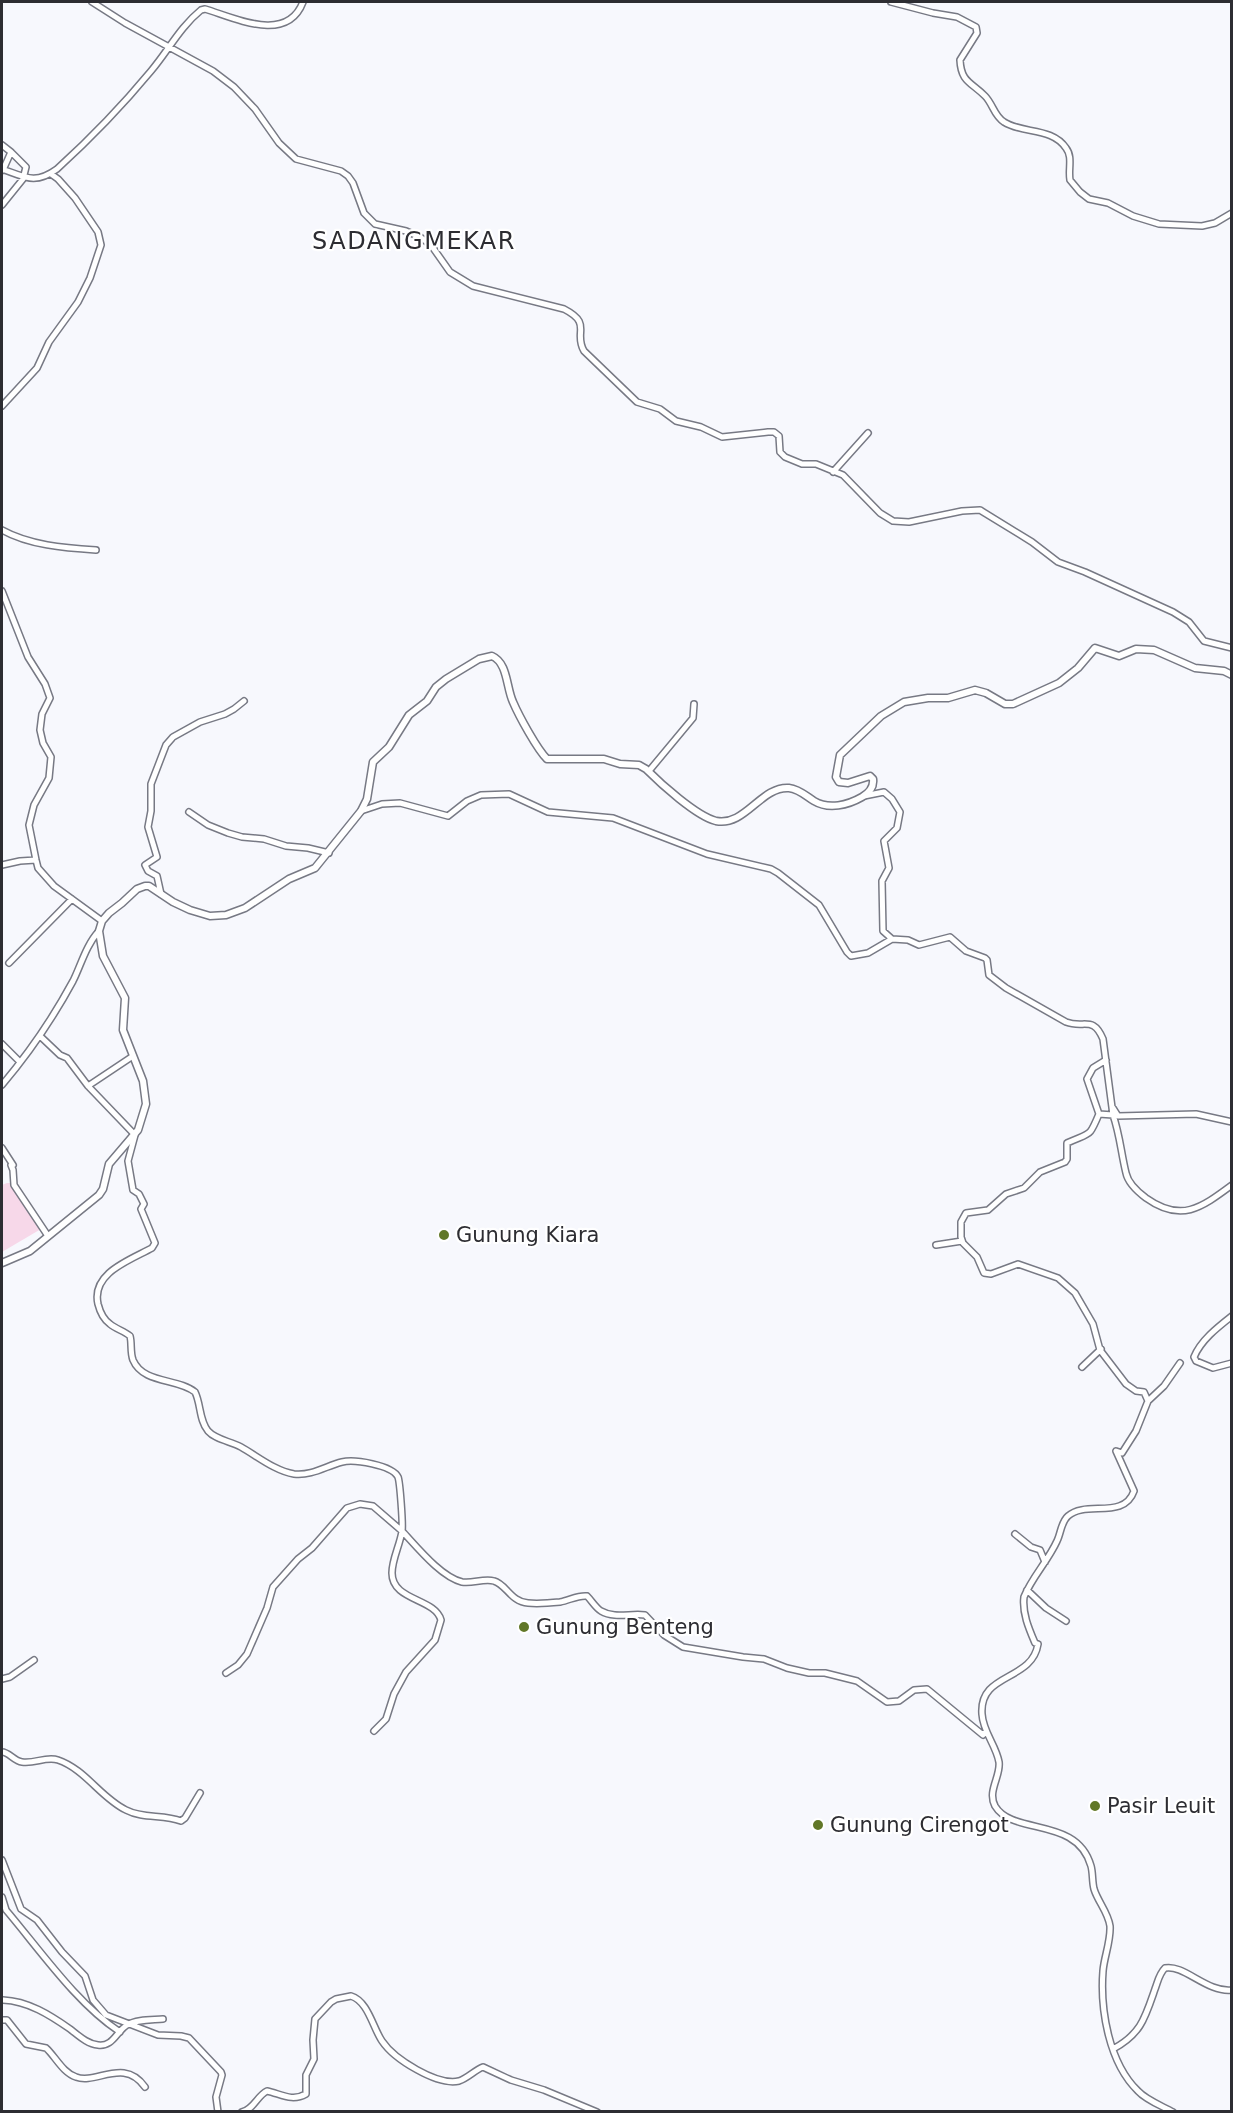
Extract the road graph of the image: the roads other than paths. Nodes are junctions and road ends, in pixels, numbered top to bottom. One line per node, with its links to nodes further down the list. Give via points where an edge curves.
1 (92, 2): 4 (street)
2 (303, 2): 4 (street, via 288,20 274,26 203,9)
3 (891, 2): 11 (street, via 957,17 976,27 977,33 960,60 965,80 986,97 1001,120 1062,142 1069,154 1070,180 1087,197 1170,226 1207,225)
4 (169, 48): 8 (street, via 135,90); 14 (street, via 234,87 296,159 348,176 364,213 375,224 420,237 431,245 450,272 473,286 575,315 581,325 585,351 638,402 719,437 774,432 785,457)
5 (2, 145): 6 (street)
6 (11, 152): 7 (street); 9 (street, via 26,165)
7 (2, 169): 9 (street)
8 (51, 174): 9 (street, via 39,179); 12 (street, via 75,198 98,232 101,245 78,302 49,342 37,368)
9 (23, 177): 10 (street)
10 (2, 205)
11 (1232, 213)
12 (2, 406)
13 (868, 433): 14 (street)
14 (833, 472): 18 (street, via 843,475 892,521 982,511 1060,563 1173,612 1189,622 1204,641)
15 (2, 530): 16 (street, via 53,546)
16 (96, 550)
17 (2, 591): 27 (street, via 24,649 50,698 40,730 51,757 49,778 34,805 29,825)
18 (1232, 648)
19 (1232, 675): 23 (street, via 1195,668 1154,650 1136,649 1119,656 1095,648 1059,683 1013,704 975,690 948,698 904,702 881,716 840,755 836,777 839,782 870,776 873,779)
20 (244, 701): 29 (street, via 225,714 200,722 166,746 152,781 147,827 157,857 145,865 157,876)
21 (694, 704): 22 (street, via 693,718)
22 (649, 771): 23 (street, via 700,814 719,821 734,819 782,789 794,789 816,802 832,805); 24 (street, via 639,765 604,759 547,759 513,702 499,661 487,656 436,687 409,716 389,747 373,762 367,800)
23 (864, 796): 33 (street, via 884,792 900,812 897,828 884,841 889,868 882,881 883,931)
24 (361, 811): 26 (street); 33 (street, via 400,803 448,816 481,795 508,794 550,812 609,817 707,854 778,873 819,905 851,956 868,953)
25 (189, 812): 26 (street, via 228,833)
26 (328, 853): 29 (street, via 315,868 226,915 205,915)
27 (36, 860): 28 (street); 30 (street, via 44,876)
28 (2, 865)
29 (161, 894): 31 (street, via 149,886 137,889)
30 (72, 899): 31 (street); 34 (street)
31 (102, 921): 32 (street)
32 (99, 931): 35 (street); 37 (street, via 103,956 125,998 123,1030)
33 (892, 939): 38 (street, via 919,945 950,938 966,951 985,958 989,975 1022,998 1072,1024 1094,1025 1103,1039)
34 (9, 963)
35 (40, 1036): 39 (street); 41 (street, via 67,1058)
36 (2, 1044): 39 (street)
37 (133, 1056): 41 (street); 46 (street, via 146,1104)
38 (1106, 1060): 42 (street); 43 (street, via 1093,1068 1087,1079)
39 (20, 1061): 40 (street)
40 (2, 1085)
41 (88, 1086): 46 (street)
42 (1110, 1098): 44 (street); 45 (street, via 1118,1116 1196,1114)
43 (1099, 1114): 44 (street); 50 (street, via 1089,1134 1067,1143 1065,1162 1040,1172 1025,1187 1003,1196 988,1210 965,1214 960,1228)
44 (1113, 1115): 48 (street, via 1126,1175 1158,1206 1175,1212 1197,1209)
45 (1232, 1122)
46 (135, 1135): 49 (street, via 109,1164 100,1193); 59 (street, via 128,1161 133,1190 144,1204 141,1209 155,1243 100,1282 96,1296 101,1314 109,1324 130,1336 133,1359 141,1370 195,1392 202,1422 214,1436 292,1473 312,1473 349,1461 393,1471 399,1480)
47 (2, 1148): 49 (street, via 13,1165 14,1186)
48 (1232, 1185)
49 (48, 1236): 52 (street, via 25,1254)
50 (962, 1241): 51 (street); 54 (street, via 987,1274 1018,1264 1062,1281 1082,1303)
51 (936, 1245)
52 (2, 1263)
53 (1232, 1316): 56 (street, via 1194,1357 1213,1368)
54 (1101, 1349): 57 (street); 58 (street, via 1126,1384 1136,1391 1143,1390)
55 (1180, 1363): 58 (street)
56 (1232, 1363)
57 (1082, 1367)
58 (1148, 1401): 61 (street, via 1132,1440 1122,1453 1116,1451 1133,1486 1132,1496 1112,1508 1079,1510 1069,1515)
59 (402, 1532): 65 (street, via 373,1506 347,1508 273,1587 247,1654); 67 (street, via 393,1579 403,1592 437,1611 441,1622 432,1643 406,1672 386,1719); 68 (street, via 457,1581 496,1581 515,1599 526,1603 587,1596 603,1612 645,1615 664,1635 683,1647 764,1659 787,1668 857,1681 887,1702 899,1701 914,1690 927,1689 983,1734)
60 (1015, 1534): 61 (street, via 1041,1551)
61 (1045, 1562): 62 (street)
62 (1027, 1590): 63 (street); 68 (street, via 1023,1607 1038,1648 1027,1667 1002,1678 989,1692 982,1712)
63 (1066, 1621)
64 (34, 1660): 66 (street)
65 (226, 1673)
66 (2, 1679)
67 (374, 1731)
68 (986, 1731): 79 (street, via 999,1762 992,1795 996,1807 1010,1817 1070,1838 1091,1864 1094,1888 1110,1927 1103,1981)
69 (2, 1752): 70 (street, via 19,1762 46,1758 69,1765 119,1807 138,1815 181,1821)
70 (200, 1793)
71 (2, 1860): 77 (street, via 21,1909 37,1920 85,1976 93,2000 106,2015)
72 (2, 1897): 78 (street, via 6,1910 68,1983 98,2017)
73 (1232, 1990): 79 (street, via 1216,1990 1174,1968 1165,1968 1139,2029)
74 (3, 2000): 78 (street, via 18,2000 37,2009 87,2042 110,2043)
75 (164, 2019): 77 (street)
76 (2, 2020): 80 (street, via 7,2020 26,2044 46,2048 75,2077 88,2079 123,2073)
77 (130, 2024): 78 (street); 81 (street, via 195,2043 222,2075 216,2097)
78 (120, 2032)
79 (1113, 2049): 84 (street, via 1125,2075 1140,2094)
80 (145, 2087)
81 (218, 2112)
82 (242, 2112): 83 (street, via 267,2091 290,2098 306,2094 306,2075 314,2058 315,2019 331,2002 351,1996 361,2002 385,2045 417,2071 453,2081 483,2067)
83 (597, 2112)
84 (1173, 2112)

